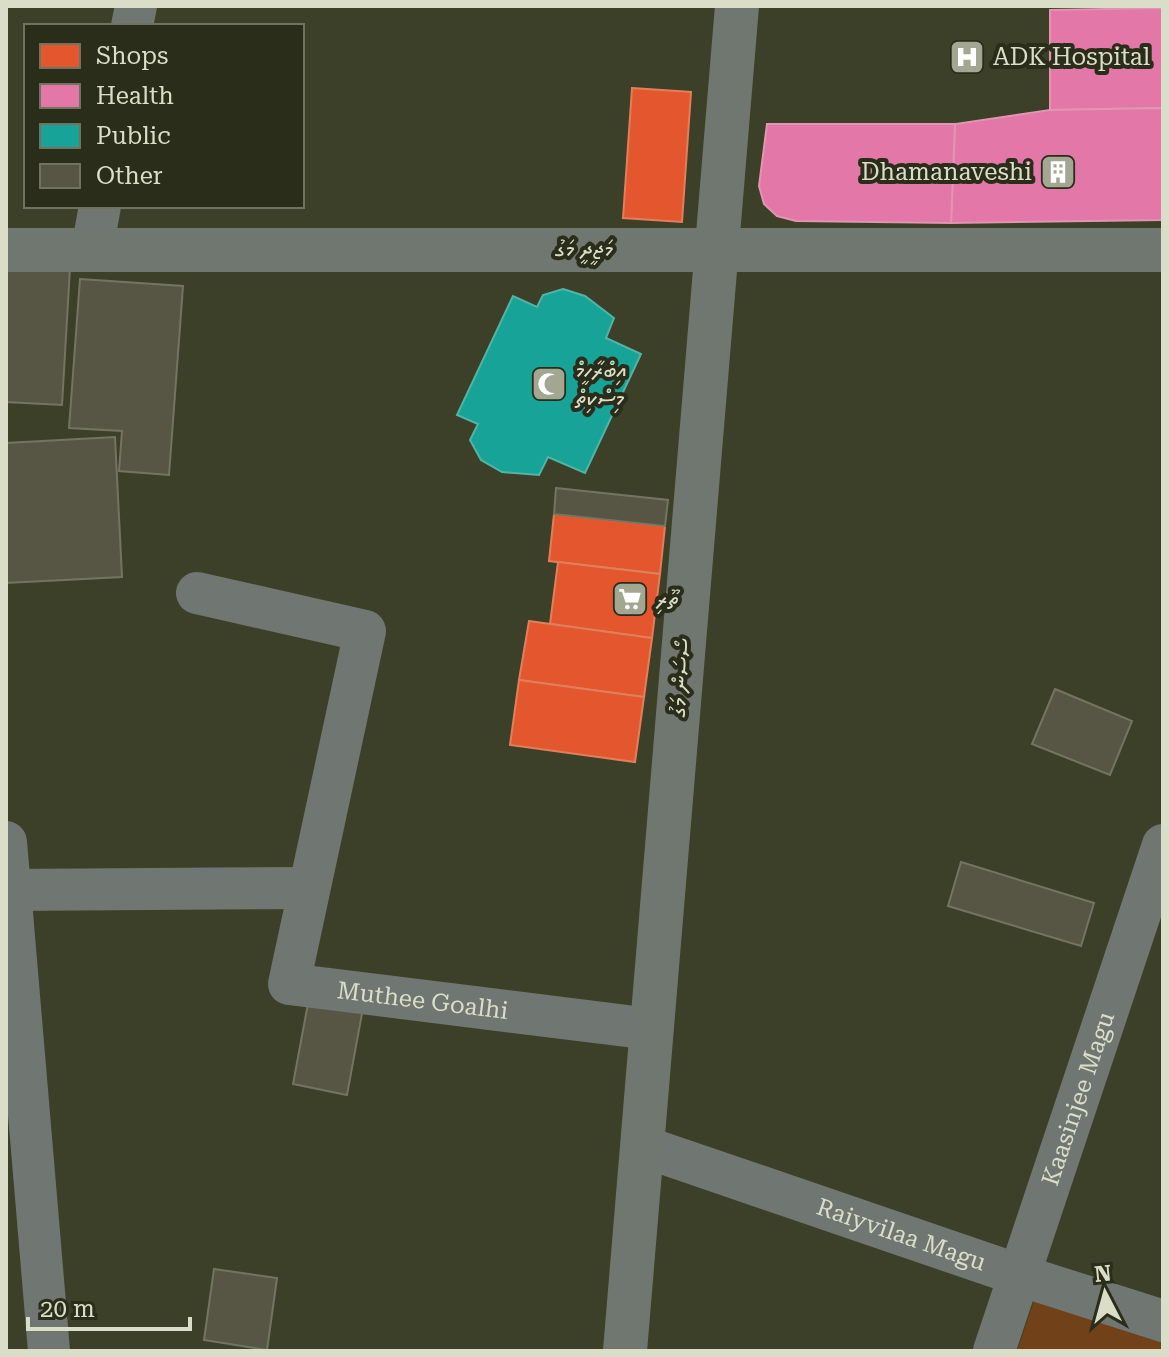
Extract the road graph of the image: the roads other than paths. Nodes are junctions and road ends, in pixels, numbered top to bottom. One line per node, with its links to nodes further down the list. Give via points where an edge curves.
1 (737, 6): 3 (street, ސޯސަން މަގު)
2 (100, 208): 5 (street)
3 (716, 249): 5 (street, މަޖީދީ މަގު); 6 (street, މަޖީދީ މަގު); 12 (street, ސޯސަން މަގު)
4 (6, 250): 5 (street, މަޖީދީ މަގު)
5 (92, 250)
6 (1163, 250)
7 (197, 593): 10 (street, Muthee Goalhi, via 365,631)
8 (6, 842): 11 (street)
9 (1163, 845): 14 (street, Kaasinjee Magu)
10 (309, 888): 11 (street); 12 (street, Muthee Goalhi, via 289,984)
11 (8, 890): 16 (street)
12 (651, 1029): 13 (street, ސޯސަން މަގު)
13 (642, 1146): 14 (street, Raiyvilaa Magu); 17 (street, ސޯސަން މަގު)
14 (1019, 1275): 15 (street, Raiyvilaa Magu); 18 (street, Kaasinjee Magu)
15 (1163, 1321)
16 (49, 1351)
17 (625, 1351)
18 (994, 1351)

